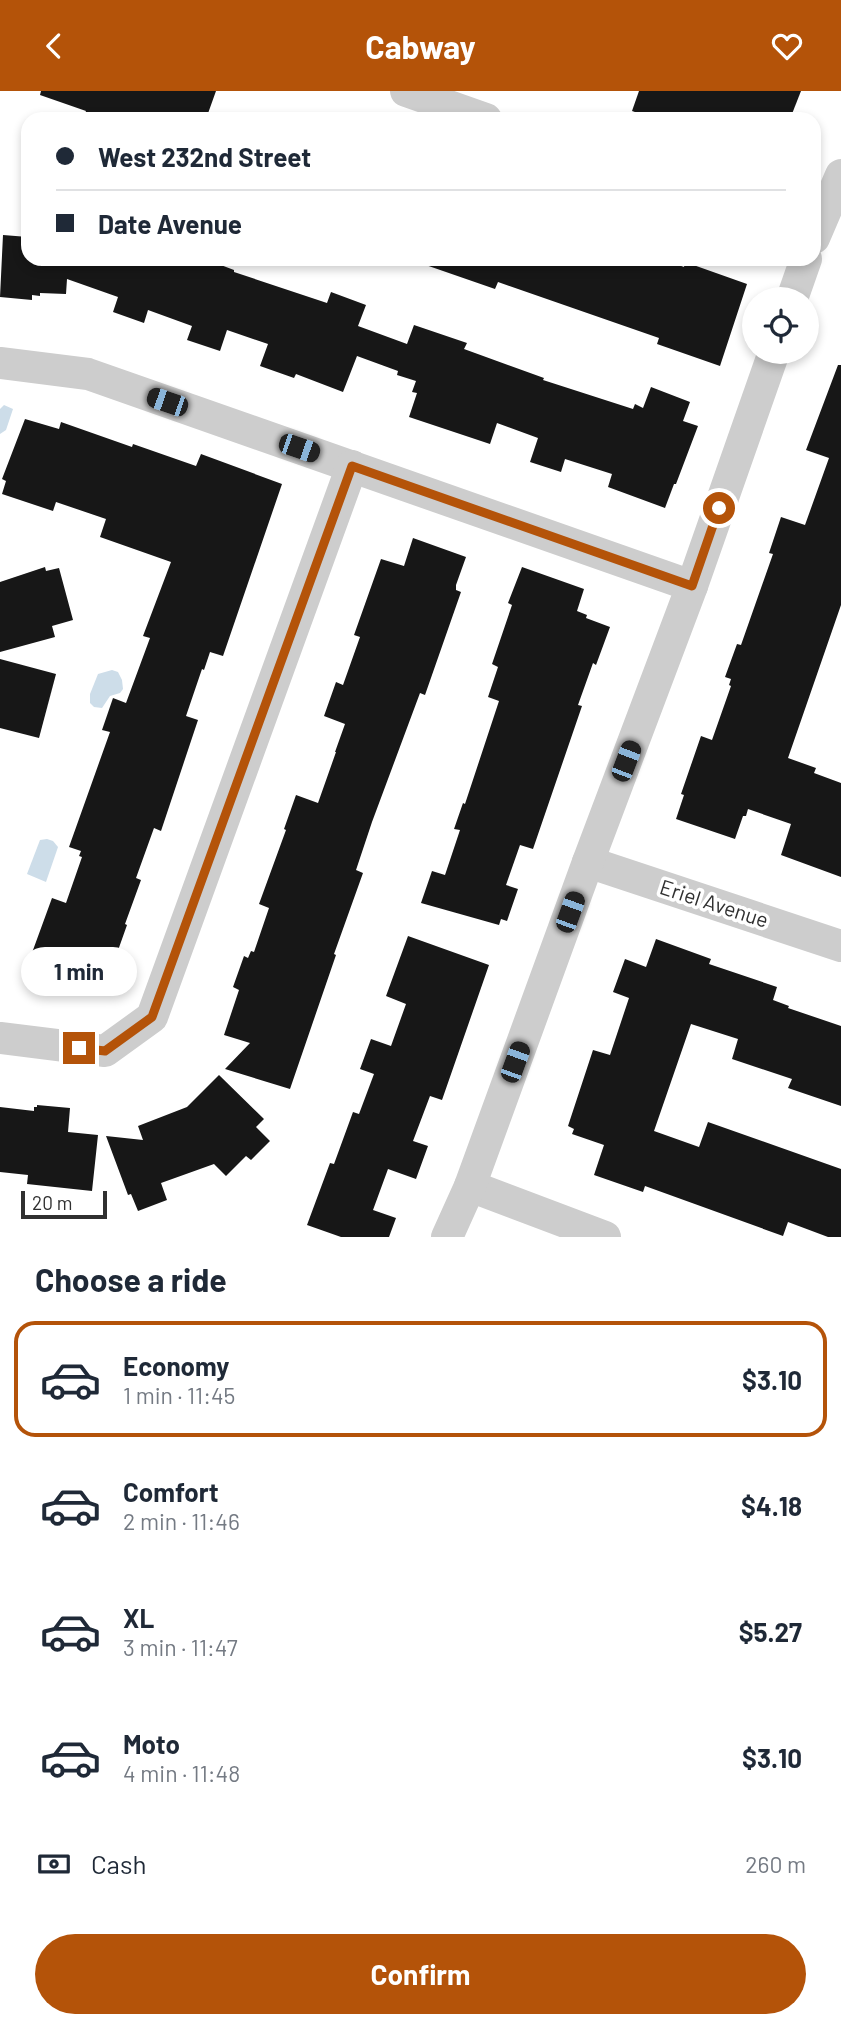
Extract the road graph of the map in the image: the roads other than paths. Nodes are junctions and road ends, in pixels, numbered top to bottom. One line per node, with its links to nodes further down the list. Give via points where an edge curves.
1 (406, 91): 2 (street)
2 (466, 112)
3 (841, 175): 4 (street)
4 (821, 221)
5 (803, 266): 6 (street)
6 (796, 287)
7 (0, 363): 9 (street, via 88,374)
8 (770, 364): 10 (street)
9 (352, 466): 10 (street); 13 (street, via 152,1017 105,1051)
10 (692, 586): 11 (street)
11 (588, 862): 12 (street, Eriel Avenue); 14 (street)
12 (841, 946)
13 (0, 1038)
14 (470, 1187): 15 (street); 16 (street)
15 (447, 1237)
16 (605, 1237)

